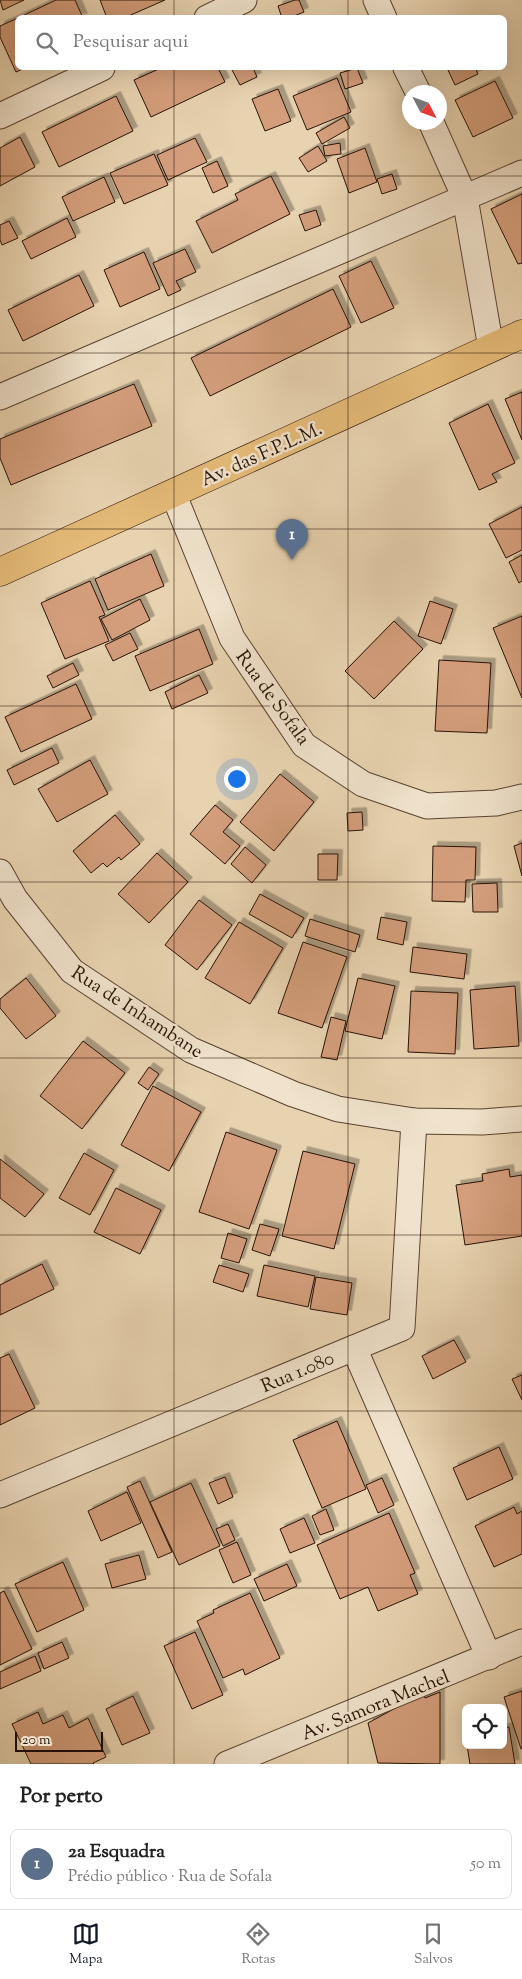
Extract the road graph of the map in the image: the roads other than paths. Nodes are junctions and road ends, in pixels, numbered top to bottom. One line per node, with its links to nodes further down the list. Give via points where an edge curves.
1 (244, 0): 3 (street)
2 (376, 0): 4 (street)
3 (213, 15)
4 (383, 15)
5 (98, 70): 8 (street)
6 (407, 70): 7 (street)
7 (414, 85)
8 (0, 116)
9 (435, 130): 11 (street)
10 (522, 173): 11 (street)
11 (466, 198): 13 (street); 14 (street)
12 (522, 334): 13 (main road, Av. das F.P.L.M.)
13 (491, 348): 15 (main road, Av. das F.P.L.M.)
14 (0, 397)
15 (173, 493): 16 (main road, Av. das F.P.L.M.); 17 (street, Rua de Sofala, via 232,638 304,745 363,784 427,806 496,803)
16 (0, 572)
17 (522, 797)
18 (0, 872): 20 (street, Rua de Inhambane, via 15,899 72,971 191,1050 293,1094 338,1109)
19 (522, 1120): 20 (street, Rua de Inhambane)
20 (414, 1121): 21 (street, Rua 1.080, via 402,1328)
21 (354, 1348): 22 (street, Rua 1.080); 24 (street)
22 (0, 1495)
23 (522, 1642): 24 (street, Av. Samora Machel)
24 (489, 1657): 25 (street, Av. Samora Machel)
25 (227, 1764)

